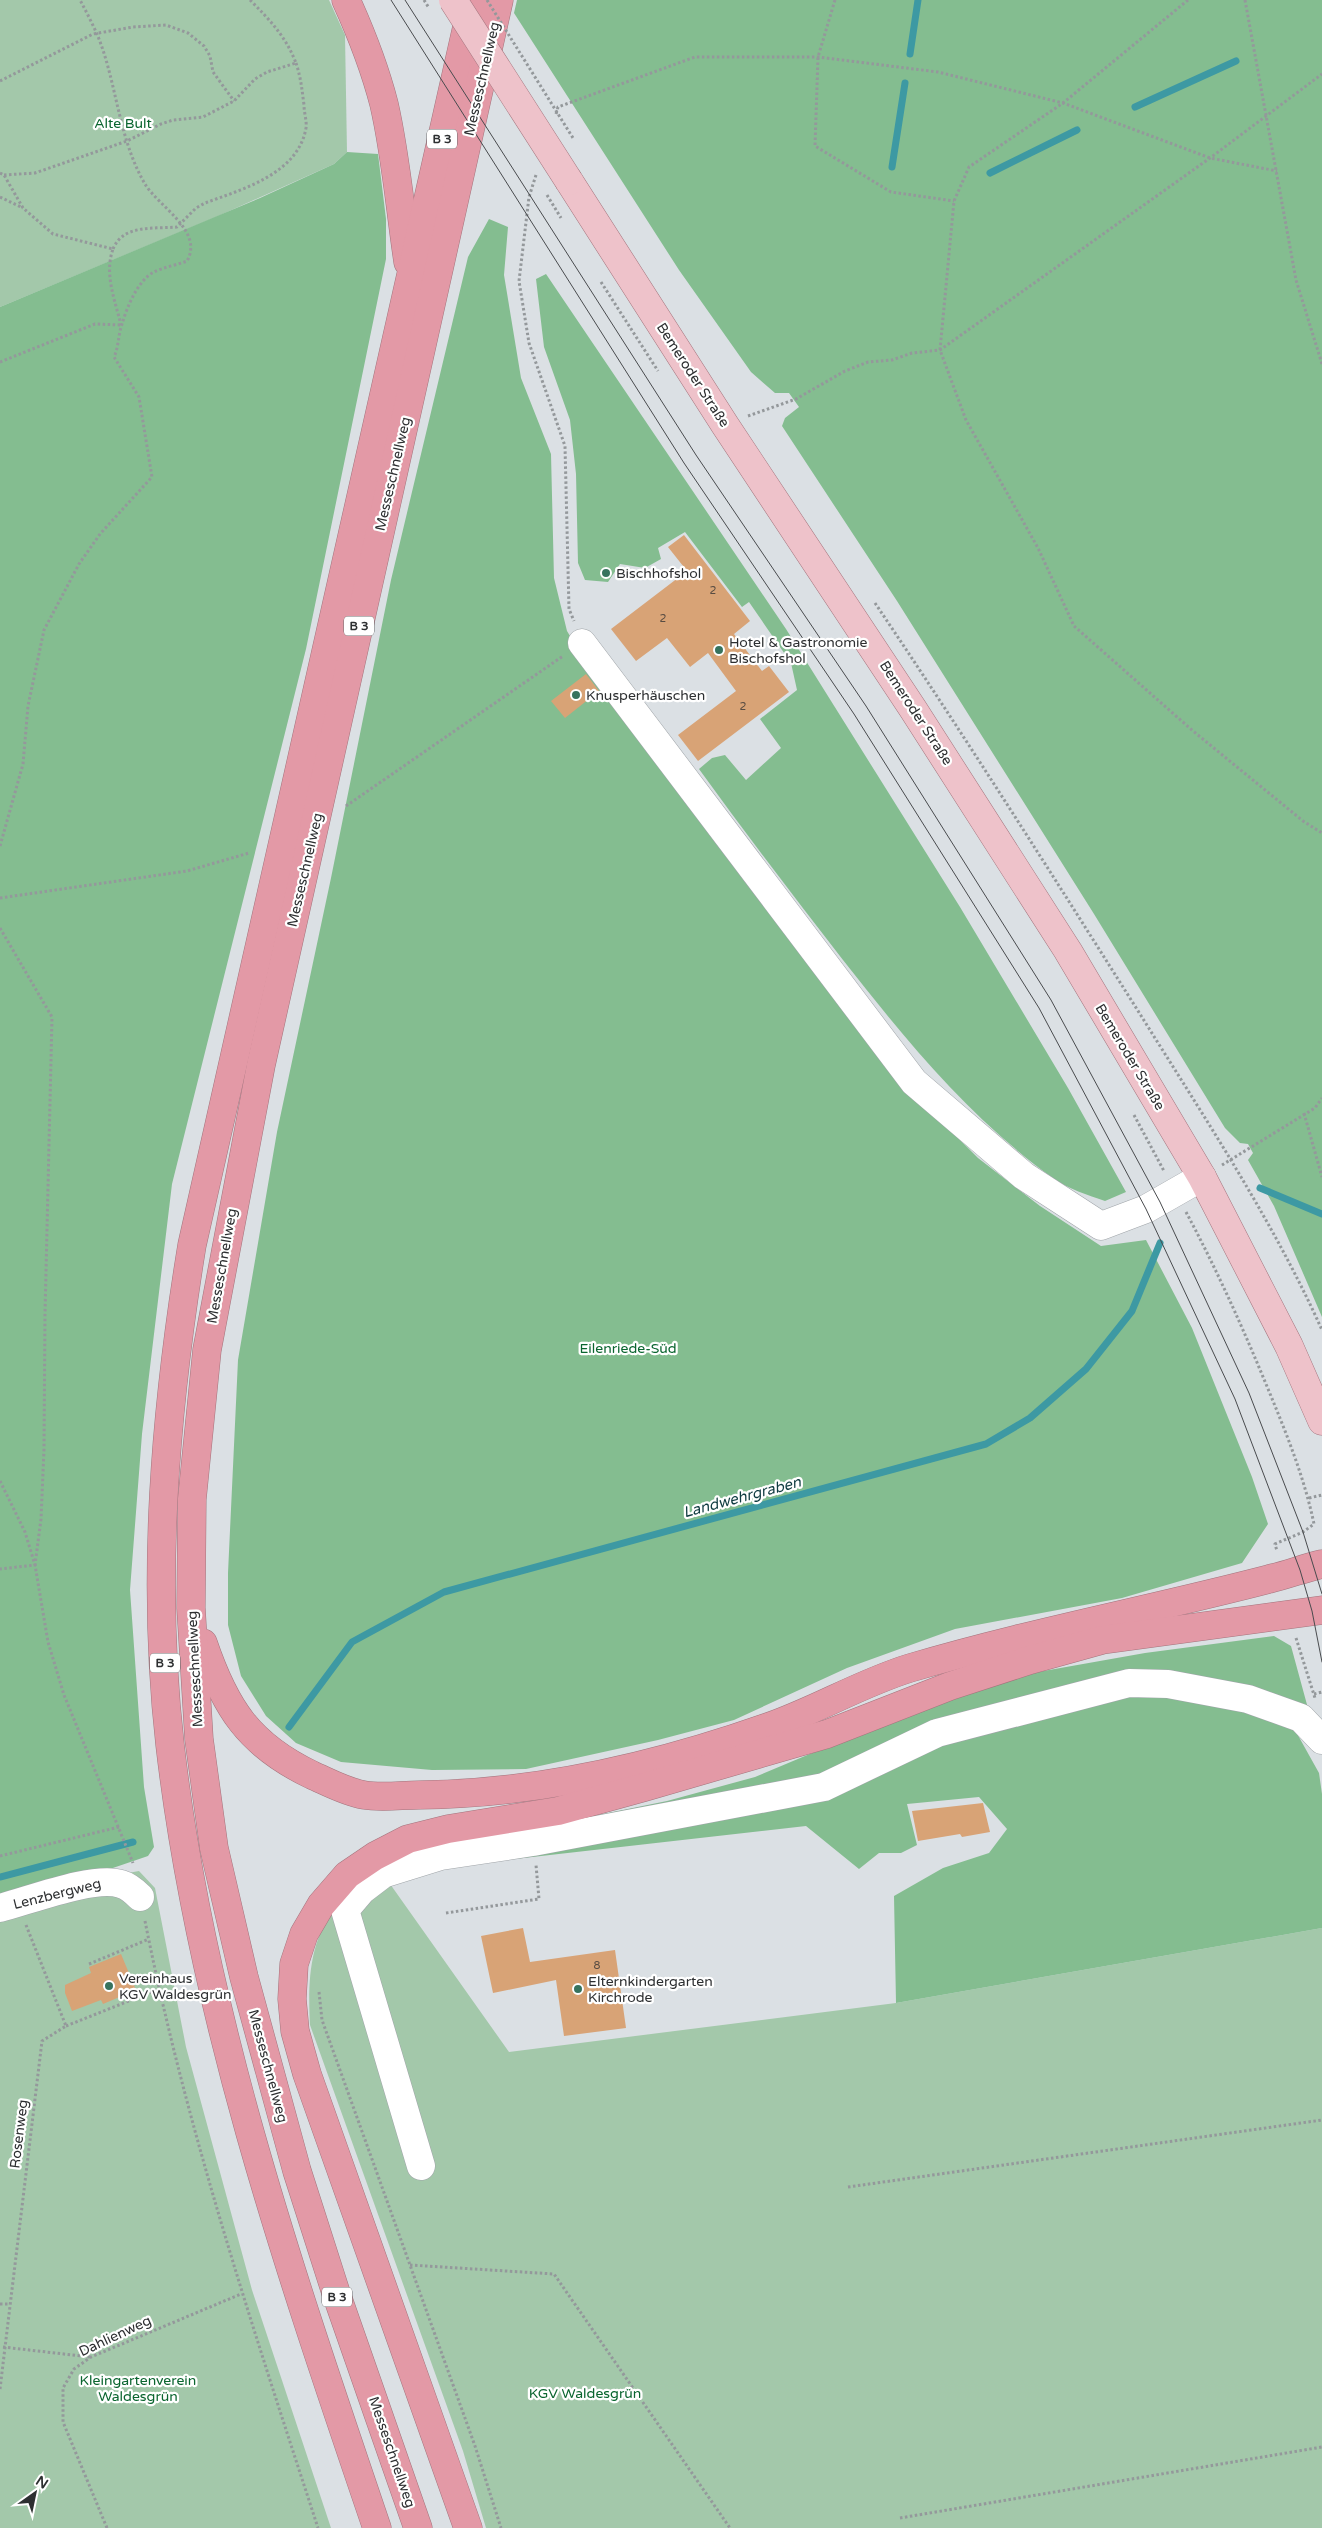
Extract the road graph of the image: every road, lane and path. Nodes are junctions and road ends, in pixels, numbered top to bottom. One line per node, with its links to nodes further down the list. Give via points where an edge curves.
1 (80, 0): 11 (path)
2 (250, 0): 13 (path, via 288,43)
3 (346, 0): 31 (highway, via 383,102 395,159)
4 (454, 0): 47 (main road, Bemeroder Straße, bridge, via 726,426 994,833)
5 (473, 0): 31 (highway, Messeschnellweg / B 3)
6 (487, 0): 21 (path, bridge)
7 (499, 0): 56 (highway, Messeschnellweg / B 3, via 261,1065 225,1244 206,1350 194,1481)
8 (835, 0): 12 (path)
9 (1188, 0): 17 (path)
10 (1245, 0): 18 (path)
11 (95, 34): 15 (path); 16 (path, via 155,25 166,25 188,33 204,46 213,72); 20 (path)
12 (818, 58): 17 (path, via 938,72); 19 (path, via 695,57 558,107); 27 (path, via 815,146 891,192)
13 (296, 64): 16 (path, via 279,67 255,79); 29 (path, via 302,83 306,126 300,148 283,167 196,208)
14 (1322, 74): 18 (path)
15 (0, 81)
16 (234, 101): 20 (path, via 203,117 161,124)
17 (1063, 103): 22 (path); 27 (path, via 969,167)
18 (1267, 114): 22 (path); 24 (path)
19 (556, 116)
20 (127, 141): 25 (path, via 35,173); 29 (path, via 145,184)
21 (578, 145)
22 (1210, 158): 24 (path); 33 (path)
23 (538, 170): 37 (path, via 529,197 519,281 529,343 565,446 569,609)
24 (1277, 171): 35 (path, via 1296,280)
25 (2, 174): 28 (path)
26 (0, 197): 28 (path)
27 (954, 201): 33 (path)
28 (23, 208): 30 (path, via 53,234)
29 (181, 225): 30 (path, via 130,231 117,240); 32 (path, via 192,242 188,262 154,272 147,278 134,296)
30 (113, 249): 32 (path, via 108,262 109,275)
31 (411, 278): 87 (highway, Messeschnellweg / B 3, via 192,1245 176,1341 162,1494 162,1605 170,1741 184,1850 211,1982 303,2311)
32 (121, 325): 34 (path, via 95,324); 40 (path, via 114,357 139,397 152,477 100,534 79,564 44,630 28,706 23,764)
33 (940, 350): 36 (path, via 868,362 796,398); 39 (path, via 966,420 1038,548 1074,626 1193,730)
34 (0, 362)
35 (1322, 364)
36 (759, 412)
37 (582, 642): 38 (path); 49 (lane, via 914,1082 1024,1176 1101,1226 1146,1209)
38 (346, 806)
39 (1322, 833)
40 (0, 846)
41 (249, 853): 42 (path, via 180,873)
42 (0, 898)
43 (0, 928): 54 (path, via 52,1017 44,1449)
44 (1322, 1098): 46 (path, via 1315,1108)
45 (1130, 1107): 49 (path)
46 (1304, 1113): 47 (path); 48 (path)
47 (1202, 1177): 49 (lane); 50 (main road, Bemeroder Straße, via 1289,1346)
48 (1322, 1177)
49 (1176, 1193): 52 (path, via 1241,1324 1308,1498)
50 (1322, 1421)
51 (0, 1481): 54 (path, via 25,1532)
52 (1322, 1495)
53 (1322, 1564): 56 (highway, via 984,1646 885,1676 770,1727 602,1775 446,1794 365,1795 288,1763 263,1746 237,1717 213,1674)
54 (35, 1565): 55 (path); 61 (path, via 48,1642 64,1695)
55 (0, 1569)
56 (191, 1608): 88 (highway, Messeschnellweg / B 3, via 200,1739 214,1848 244,1977 268,2072 325,2260)
57 (1322, 1610): 89 (highway, via 1102,1640 950,1686 827,1734 646,1787 558,1811 408,1839 347,1875 321,1905 304,1934 294,1964 292,1999 295,2031 307,2074)
58 (1322, 1692): 59 (path)
59 (1314, 1694)
60 (1322, 1740): 62 (lane, via 1300,1718 1248,1699 1168,1684 1130,1683 937,1733 824,1787)
61 (119, 1827): 63 (path); 64 (path)
62 (534, 1842): 67 (path, via 539,1899); 74 (lane, via 441,1856 383,1874 362,1890 345,1910)
63 (0, 1856)
64 (132, 1857)
65 (140, 1897): 66 (lane, Lenzbergweg, via 121,1884 107,1882 68,1888); 68 (path)
66 (9, 1906): 72 (path)
67 (446, 1914)
68 (149, 1939): 69 (path); 71 (path)
69 (89, 1964)
70 (318, 1985): 76 (path, via 322,2020)
71 (159, 1990): 72 (path); 77 (path, via 174,2056)
72 (66, 2026): 79 (path, Rosenweg, via 42,2040)
73 (1322, 2120): 75 (path)
74 (421, 2166)
75 (848, 2187)
76 (410, 2265): 90 (path); 91 (path, via 554,2274)
77 (241, 2294): 81 (path, Dahlienweg); 86 (path)
78 (0, 2304): 79 (path)
79 (9, 2304): 80 (path, Rosenweg)
80 (3, 2347): 81 (path); 82 (path, Rosenweg)
81 (91, 2357): 85 (path, Dahlienweg, via 74,2369 63,2388 64,2422)
82 (0, 2389)
83 (1322, 2447): 84 (path)
84 (900, 2518)
85 (108, 2528)
86 (318, 2528)
87 (377, 2528)
88 (418, 2528)
89 (468, 2528)
90 (501, 2528)
91 (730, 2528)

